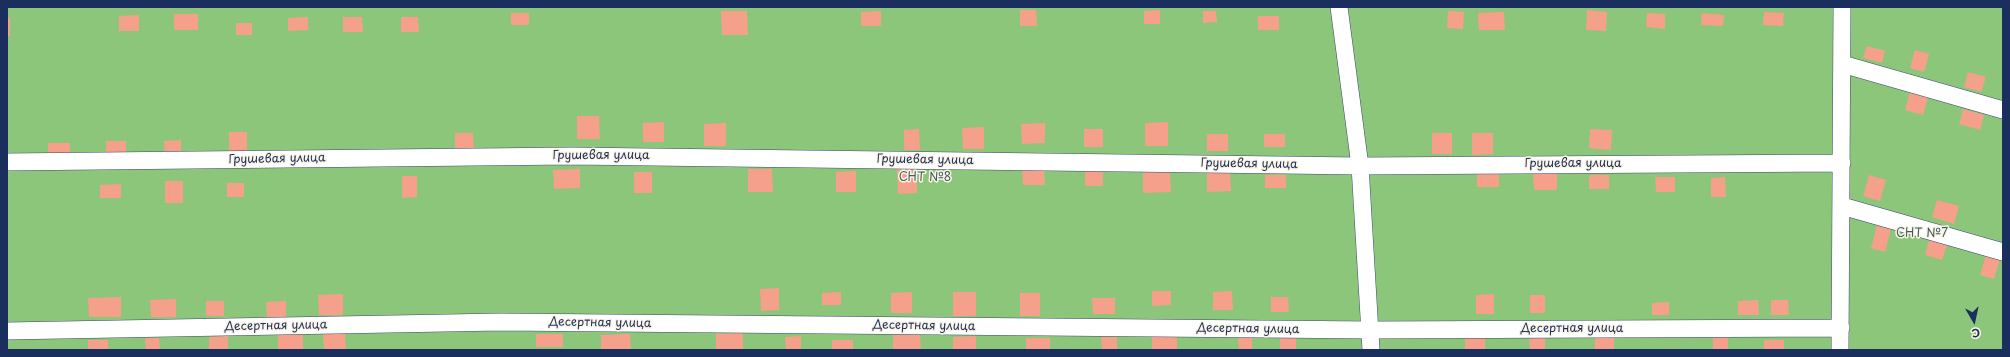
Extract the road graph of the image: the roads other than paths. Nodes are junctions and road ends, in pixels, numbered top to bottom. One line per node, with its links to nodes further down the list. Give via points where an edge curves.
1 (1339, 7): 7 (street)
2 (1842, 7): 3 (street)
3 (1842, 64): 4 (street); 6 (street)
4 (2003, 110)
5 (7, 162): 7 (street, Грушевая улица, via 572,156)
6 (1842, 163): 7 (street, Грушевая улица); 8 (street)
7 (1360, 166): 11 (street)
8 (1842, 206): 9 (street); 10 (street)
9 (2003, 252)
10 (1841, 328): 11 (street, Десертная улица); 14 (street)
11 (1371, 330): 12 (street, Десертная улица, via 501,322); 13 (street)
12 (7, 331)
13 (1371, 350)
14 (1841, 350)

